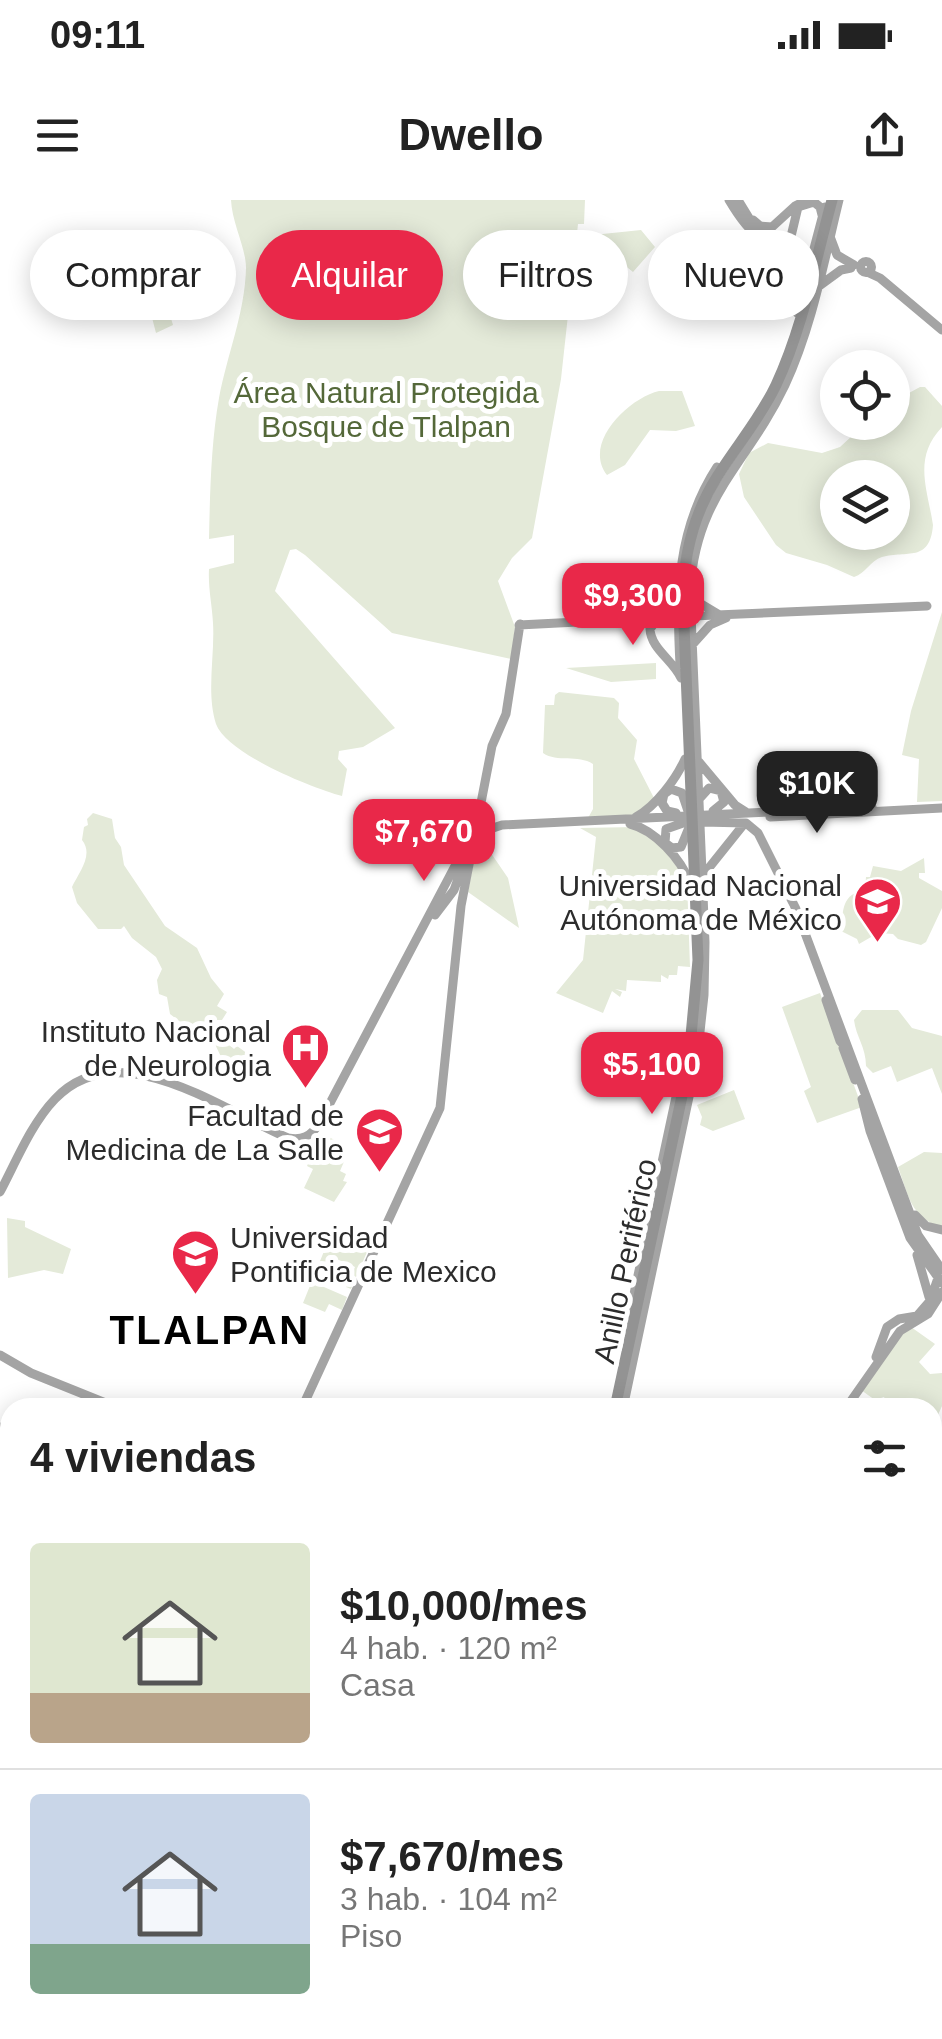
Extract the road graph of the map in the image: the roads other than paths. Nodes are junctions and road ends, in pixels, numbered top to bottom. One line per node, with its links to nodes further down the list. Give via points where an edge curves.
1 (728, 200): 6 (main road)
2 (738, 200): 5 (main road)
3 (807, 200): 5 (main road, via 769,228)
4 (831, 204): 8 (main road, via 800,206); 9 (main road); 10 (highway); 11 (highway, Anillo Periférico); 24 (highway, Anillo Periférico, via 792,357)
5 (744, 210): 6 (main road)
6 (750, 228): 7 (main road)
7 (753, 230)
8 (792, 230)
9 (831, 231): 11 (main road); 12 (main road, via 838,255)
10 (819, 243)
11 (820, 262): 12 (main road); 13 (main road); 22 (highway, Anillo Periférico, via 784,362)
12 (865, 267): 14 (main road, via 842,269); 20 (main road)
13 (819, 268)
14 (819, 286)
15 (794, 320): 21 (main road)
16 (795, 320): 22 (highway, via 774,381)
17 (796, 320): 69 (highway, via 790,358 705,504 688,560 684,604 700,978 692,1059)
18 (800, 320): 23 (highway, via 802,334 785,380)
19 (806, 320): 23 (main road, via 788,378)
20 (942, 327)
21 (765, 393): 22 (highway)
22 (746, 430): 24 (highway, Anillo Periférico, via 709,487); 27 (main road, via 697,502)
23 (742, 454): 25 (main road)
24 (696, 522): 25 (highway); 27 (highway); 35 (highway, Anillo Periférico); 38 (highway, Anillo Periférico, via 681,582)
25 (696, 541): 26 (main road)
26 (691, 572): 29 (main road); 30 (main road, via 698,602)
27 (678, 577): 32 (main road)
28 (922, 608): 30 (main road)
29 (696, 616): 30 (main road); 33 (main road); 33 (main road, via 705,626)
30 (723, 617): 34 (main road)
31 (652, 622): 32 (main road); 32 (main road, via 660,644 671,644); 35 (main road, via 651,641); 48 (main road, via 519,626 503,713 489,740)
32 (676, 623): 35 (main road)
33 (691, 633): 34 (main road)
34 (692, 645): 36 (main road)
35 (682, 680): 36 (highway); 36 (main road); 40 (highway, Anillo Periférico)
36 (683, 705): 37 (main road); 38 (main road)
37 (684, 726): 38 (highway); 39 (main road)
38 (694, 750): 40 (highway); 43 (highway, Anillo Periférico); 44 (main road, via 735,804)
39 (684, 759): 43 (main road); 45 (main road, via 648,809)
40 (696, 783): 43 (highway, Anillo Periférico)
41 (942, 805): 44 (main road)
42 (669, 817): 43 (main road); 43 (main road); 45 (main road)
43 (697, 819): 44 (main road); 46 (main road); 46 (main road); 49 (main road); 49 (main road, via 726,836 712,854); 52 (main road); 55 (highway, Anillo Periférico); 58 (highway, Anillo Periférico)
44 (760, 820): 51 (main road, via 707,866); 57 (main road)
45 (630, 821): 46 (main road); 47 (main road); 47 (main road, via 542,818); 52 (main road, via 681,864)
46 (643, 823)
47 (536, 826): 48 (main road, via 498,825)
48 (474, 836): 50 (main road); 53 (main road)
49 (700, 842): 51 (main road)
50 (454, 867): 53 (main road); 68 (main road, via 309,1136 288,1138 152,1076 105,1072 73,1084 52,1102)
51 (702, 882): 56 (main road)
52 (690, 883): 54 (main road)
53 (458, 893): 70 (main road, via 313,1138 288,1142 154,1081 98,1079 68,1094 50,1113); 84 (main road, via 442,1103); 85 (main road, via 435,1112)
54 (690, 897): 55 (highway); 58 (main road)
55 (696, 943): 56 (highway, Anillo Periférico)
56 (701, 966): 58 (highway); 59 (main road); 62 (highway, Anillo Periférico)
57 (822, 987): 60 (main road); 61 (main road)
58 (697, 1011): 59 (highway); 62 (main road); 67 (highway, Anillo Periférico)
59 (700, 1045): 62 (main road)
60 (844, 1048): 61 (main road); 63 (main road)
61 (858, 1073): 63 (main road)
62 (687, 1079): 64 (highway); 64 (main road); 67 (highway, Anillo Periférico); 69 (highway)
63 (866, 1100): 66 (main road)
64 (675, 1108): 65 (main road); 69 (highway)
65 (666, 1146): 67 (highway); 72 (main road)
66 (886, 1162): 71 (main road); 75 (main road)
67 (669, 1164): 69 (highway); 74 (highway, Anillo Periférico); 77 (highway, Anillo Periférico)
68 (0, 1192)
69 (664, 1198): 74 (highway); 79 (main road)
70 (0, 1202)
71 (909, 1207): 73 (main road, via 921,1222); 76 (main road)
72 (649, 1223): 74 (highway); 86 (main road)
73 (942, 1230)
74 (650, 1246): 86 (highway); 86 (highway, Anillo Periférico); 86 (highway)
75 (915, 1247): 76 (main road); 78 (main road)
76 (940, 1276): 78 (main road); 81 (main road, via 926,1315 900,1332)
77 (645, 1288): 79 (highway); 86 (highway, Anillo Periférico)
78 (928, 1304): 81 (main road, via 887,1327)
79 (644, 1309): 86 (main road)
80 (0, 1357): 82 (main road); 83 (main road)
81 (872, 1370): 87 (main road)
82 (86, 1398)
83 (94, 1398)
84 (305, 1398)
85 (305, 1398)
86 (620, 1398)
87 (853, 1398)

